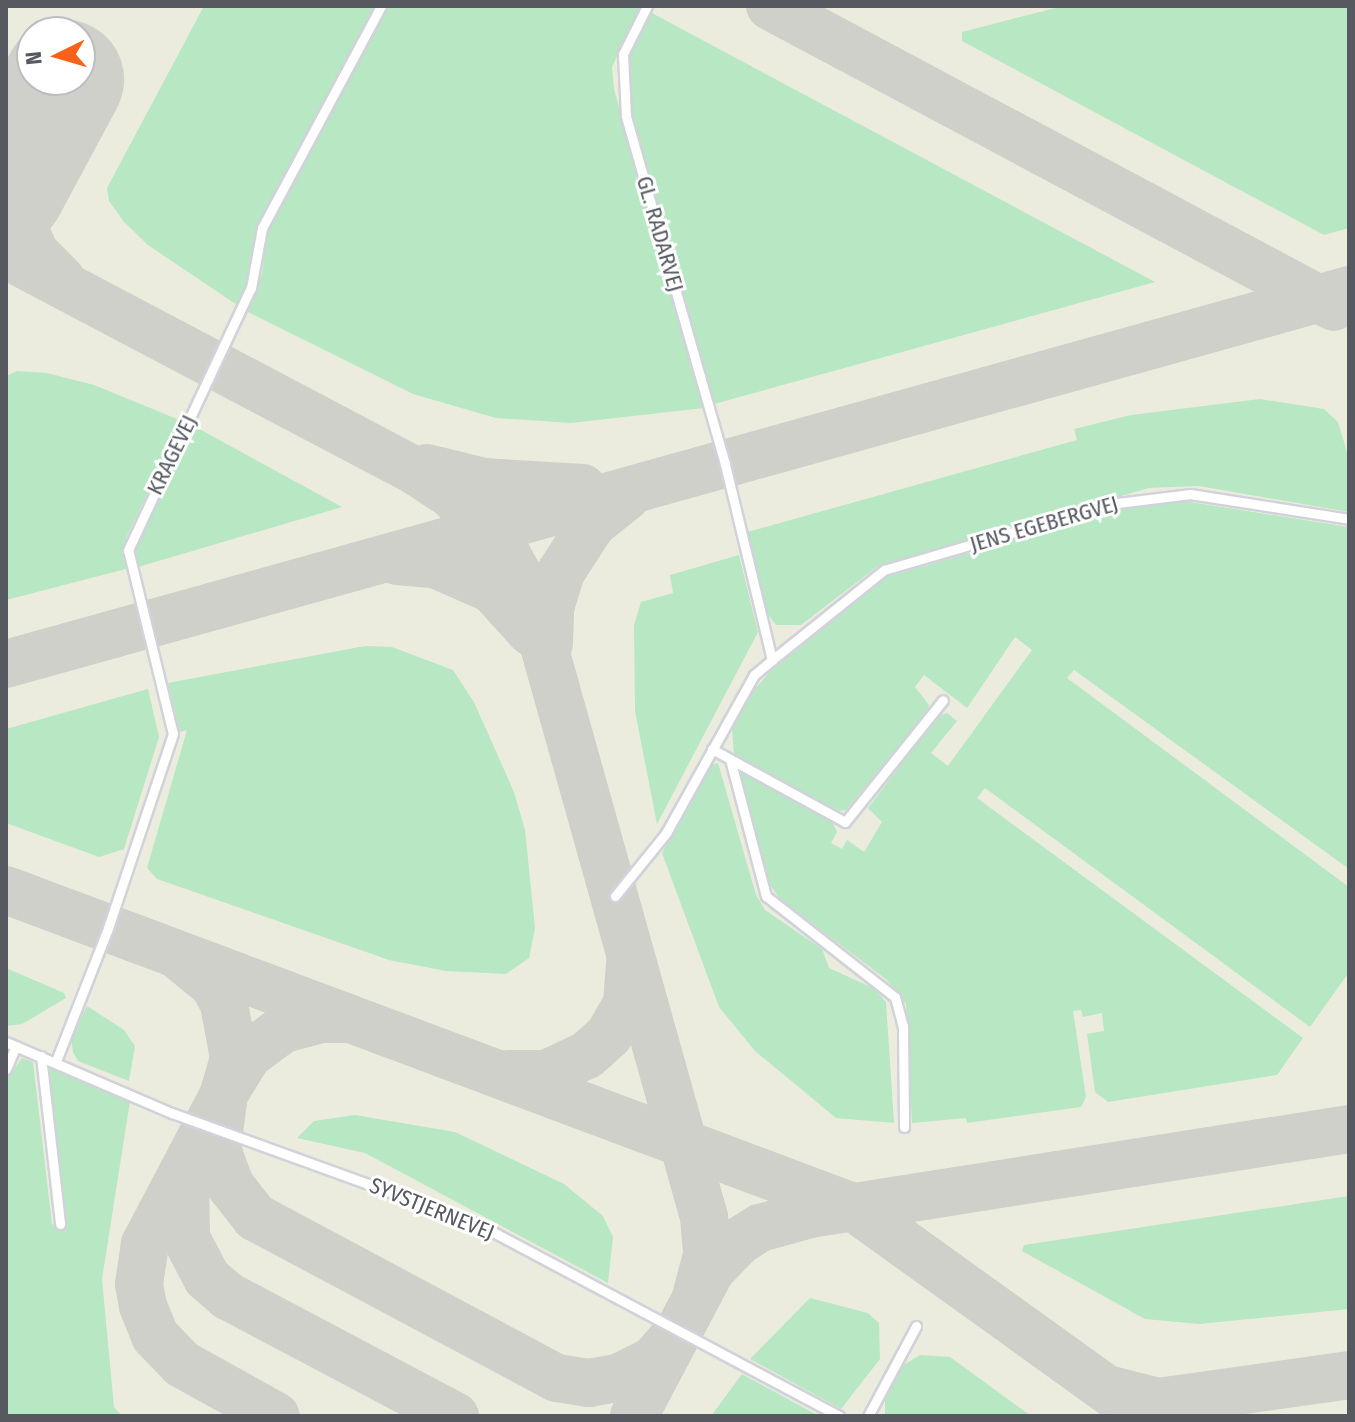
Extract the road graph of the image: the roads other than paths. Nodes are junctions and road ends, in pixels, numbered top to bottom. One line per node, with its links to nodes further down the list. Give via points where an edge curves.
1 (381, 6): 11 (lane, KRAGEVEJ, via 262,228 251,288 128,550 173,734 108,928)
2 (647, 6): 4 (lane, GL. RADARVEJ, via 623,54 624,106 725,464)
3 (1349, 519): 4 (lane, JENS EGEBERGVEJ, via 1190,494 1164,493 1109,504 884,570)
4 (772, 660): 6 (lane, JENS EGEBERGVEJ, via 754,675)
5 (943, 700): 7 (lane, via 845,822)
6 (712, 749): 7 (lane); 8 (lane, JENS EGEBERGVEJ, via 666,833)
7 (730, 759): 13 (lane, via 766,896 895,997 903,1026)
8 (615, 896)
9 (11, 1044): 10 (lane, SYVSTJERNEVEJ); 12 (lane)
10 (41, 1056): 11 (lane, SYVSTJERNEVEJ); 14 (lane)
11 (56, 1061): 16 (lane, SYVSTJERNEVEJ, via 172,1113 478,1224)
12 (6, 1069)
13 (904, 1127)
14 (60, 1224)
15 (916, 1326): 17 (lane)
16 (839, 1416)
17 (868, 1416)

